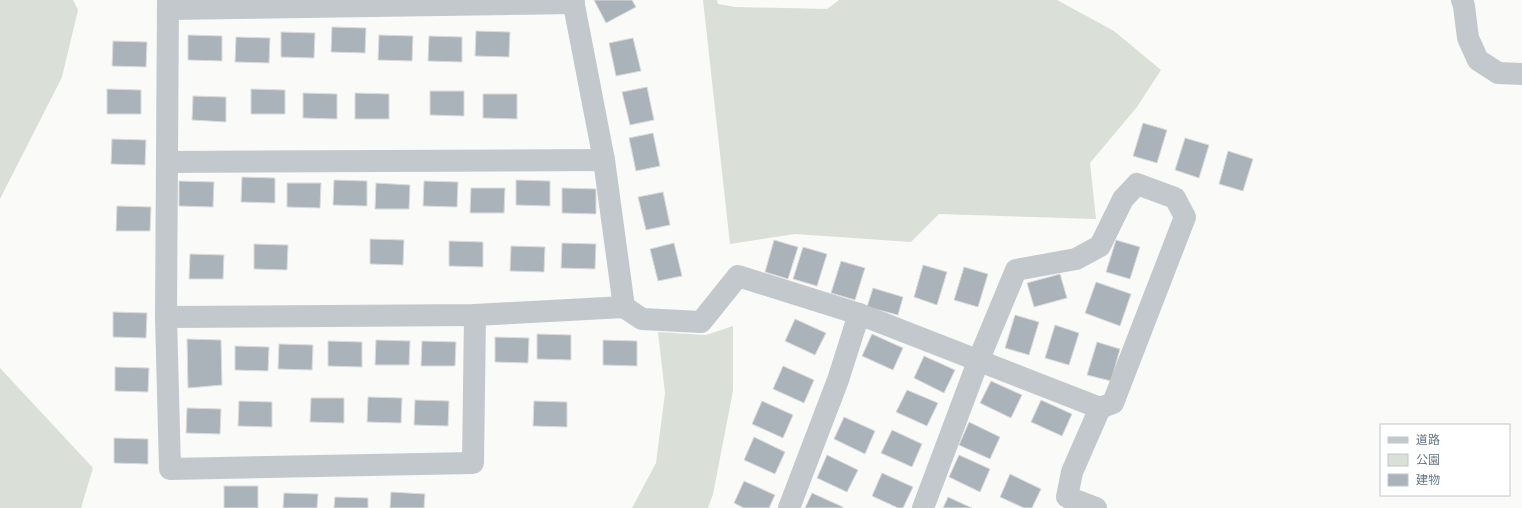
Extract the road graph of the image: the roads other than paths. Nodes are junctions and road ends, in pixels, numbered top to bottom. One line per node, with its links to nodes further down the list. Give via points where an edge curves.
1 (1462, 0): 4 (street, via 1468,38 1478,60 1498,73)
2 (573, 2): 3 (street); 5 (street)
3 (168, 5): 6 (street)
4 (1522, 74)
5 (604, 160): 6 (street); 7 (street)
6 (168, 162): 10 (street)
7 (624, 308): 8 (street, via 642,319 701,322 738,276); 9 (street)
8 (859, 314): 11 (street); 14 (street, via 838,380)
9 (475, 315): 10 (street); 10 (street, via 473,463 170,469)
10 (166, 318)
11 (979, 359): 12 (street); 12 (street, via 1016,270 1076,259 1100,246 1123,199 1137,184 1175,198 1185,218 1113,404); 15 (street)
12 (1100, 408): 13 (street, via 1072,472)
13 (1064, 502): 16 (street)
14 (789, 508)
15 (923, 508)
16 (1096, 508)

